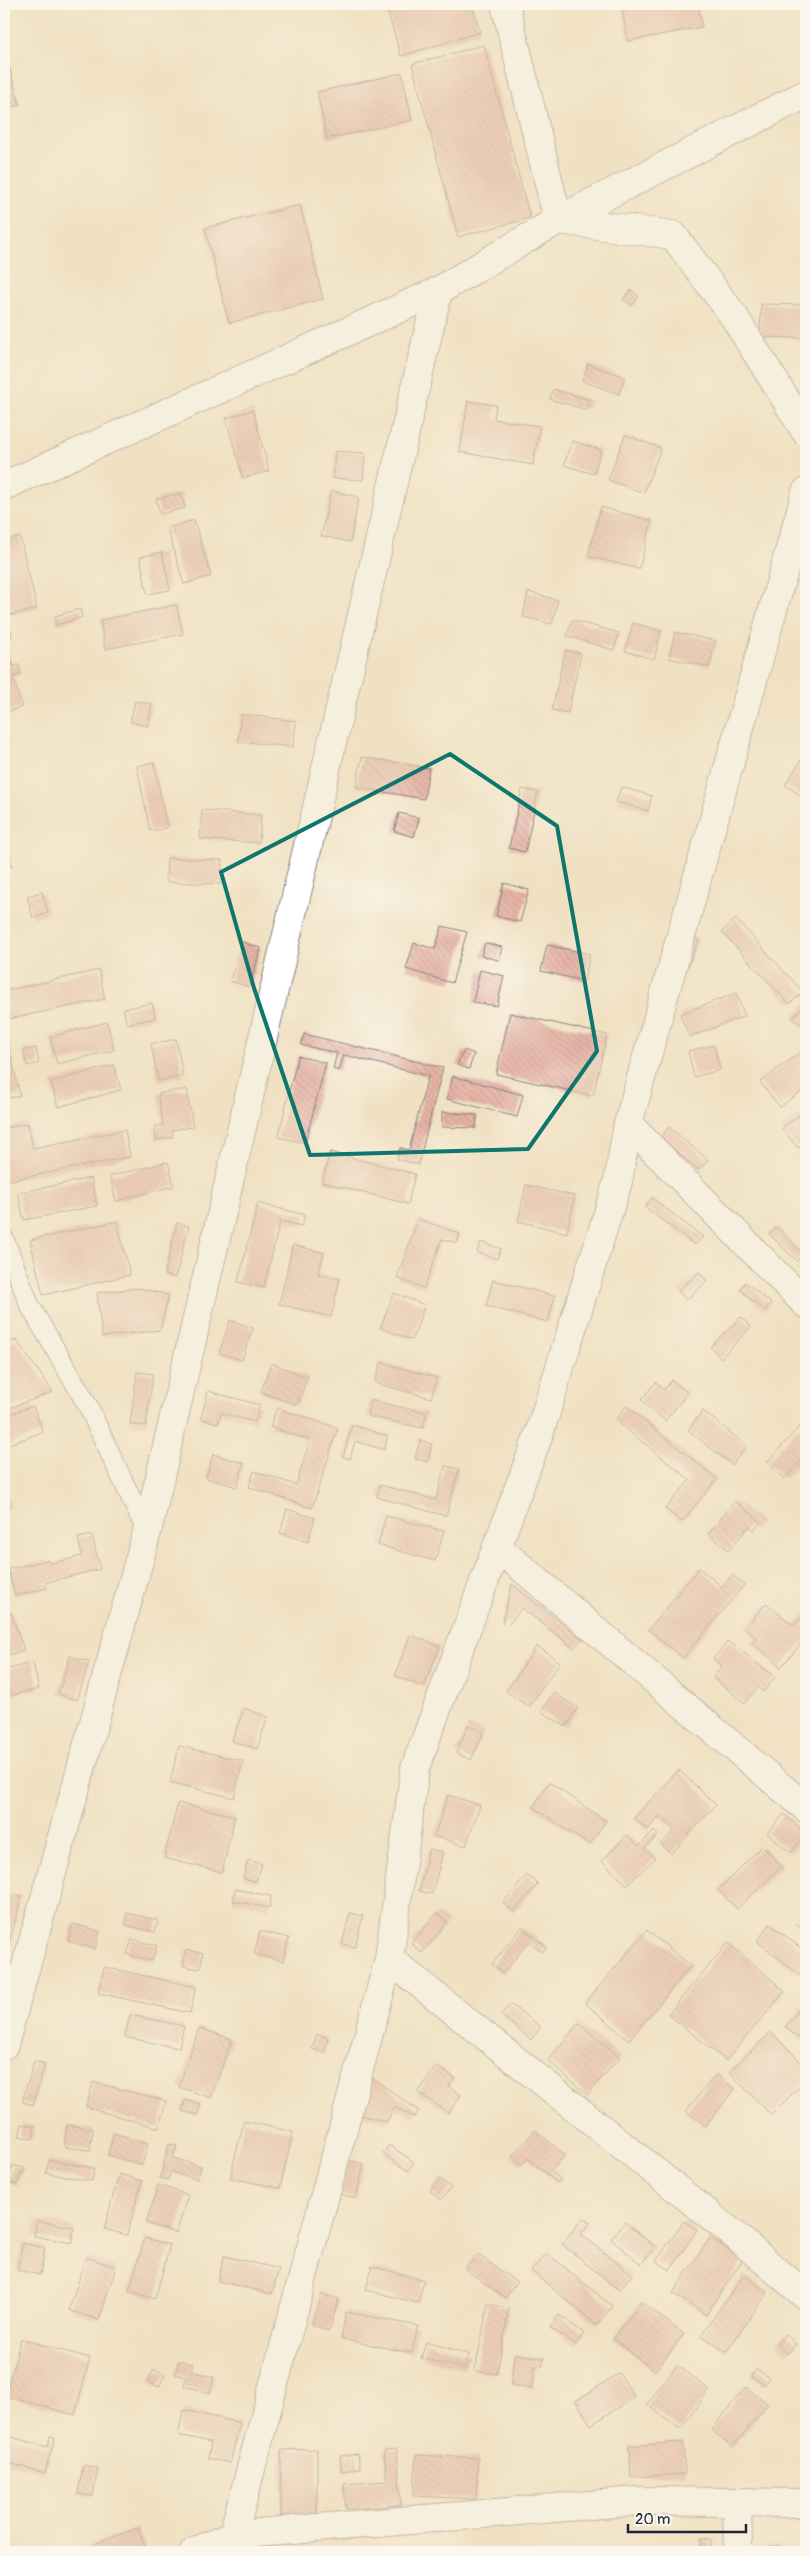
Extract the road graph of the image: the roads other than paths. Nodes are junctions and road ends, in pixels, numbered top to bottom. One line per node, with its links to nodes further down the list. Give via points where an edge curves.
1 (505, 4): 3 (street)
2 (806, 94): 3 (street)
3 (558, 220): 4 (street); 5 (street, via 673,235 733,315)
4 (438, 291): 6 (street); 11 (street)
5 (806, 432)
6 (4, 486)
7 (806, 492): 8 (street)
8 (628, 1124): 10 (street); 12 (street, via 618,1181 540,1431)
9 (4, 1239): 11 (lane, via 30,1306 87,1404)
10 (806, 1304)
11 (147, 1532): 15 (street)
12 (496, 1547): 13 (street); 14 (street, via 415,1768)
13 (806, 1808)
14 (389, 1959): 16 (street); 19 (street)
15 (4, 2044)
16 (806, 2296)
17 (737, 2502): 18 (street); 19 (street, via 638,2501); 21 (street)
18 (806, 2503)
19 (233, 2535): 20 (street)
20 (194, 2552)
21 (738, 2552)

